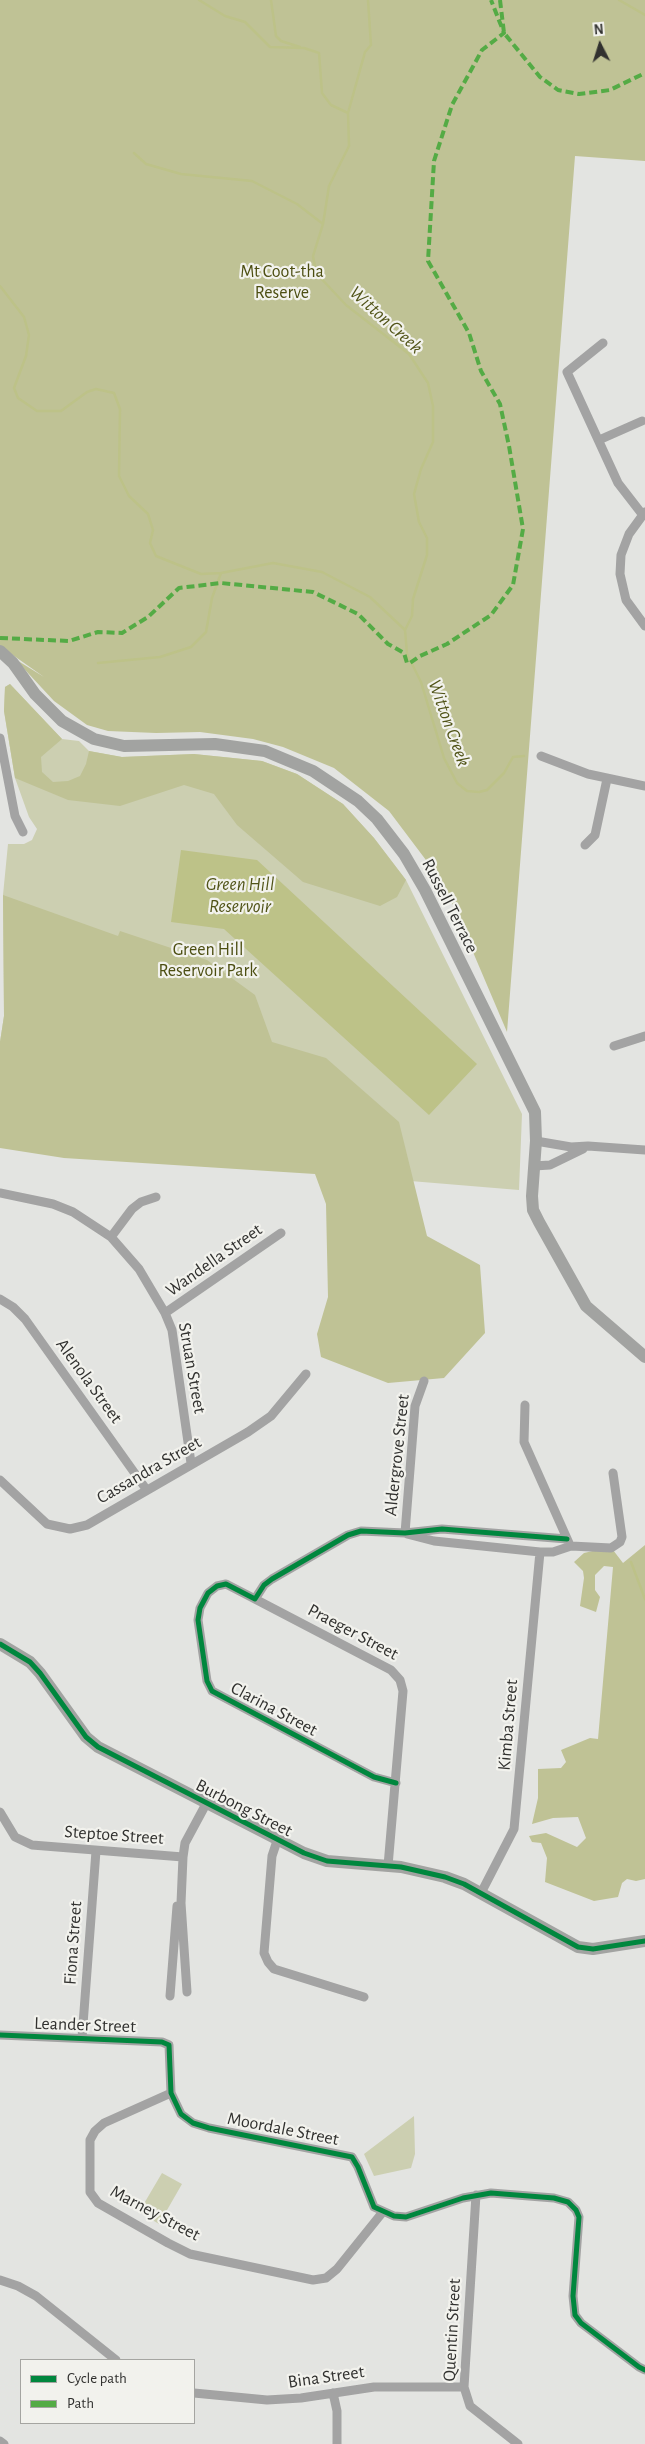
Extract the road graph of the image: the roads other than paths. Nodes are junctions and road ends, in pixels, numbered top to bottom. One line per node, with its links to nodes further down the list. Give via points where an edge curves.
1 (603, 343): 3 (street, via 567,372)
2 (642, 421): 3 (street)
3 (599, 440): 4 (street, via 622,489)
4 (644, 513): 5 (street, via 632,527 624,545 620,574 626,600)
5 (645, 626)
6 (0, 652): 8 (main road, Russell Terrace, via 13,663)
7 (0, 664): 8 (main road, Russell Terrace)
8 (24, 681): 18 (main road, Russell Terrace, via 62,722 94,739 124,746 215,744 265,751 313,771 358,801 389,834 425,890 530,1101 536,1120)
9 (0, 738): 10 (street)
10 (1, 751): 14 (street, via 14,812)
11 (541, 756): 12 (street)
12 (607, 779): 13 (street); 15 (street, via 595,835)
13 (645, 786)
14 (23, 832)
15 (585, 845)
16 (645, 1036): 17 (street)
17 (614, 1046)
18 (536, 1141): 19 (street, via 571,1147); 21 (main road, Russell Terrace)
19 (601, 1147): 20 (street); 21 (street, via 576,1151 550,1165)
20 (645, 1150)
21 (534, 1166): 28 (main road, Russell Terrace, via 533,1210 580,1299)
22 (0, 1194): 25 (street, Struan Street, via 53,1204 73,1212)
23 (156, 1197): 25 (street, via 132,1209)
24 (281, 1233): 27 (street, Wandella Street)
25 (111, 1237): 27 (street, Struan Street, via 139,1269)
26 (0, 1299): 35 (street, Alenola Street, via 25,1319)
27 (165, 1313): 32 (street, Struan Street, via 172,1330)
28 (645, 1357)
29 (306, 1374): 32 (street, Cassandra Street, via 271,1416)
30 (424, 1381): 36 (street, Aldergrove Street, via 415,1406)
31 (525, 1406): 37 (street, via 524,1442)
32 (191, 1463): 35 (street, Cassandra Street)
33 (612, 1473): 37 (street, via 622,1535 618,1543 604,1549)
34 (0, 1480): 35 (street, Cassandra Street, via 47,1524 70,1530 87,1525)
35 (146, 1489)
36 (405, 1534): 37 (street, via 442,1529); 38 (street, via 434,1541); 39 (street, via 364,1531 348,1534 269,1580)
37 (569, 1543): 38 (street, via 556,1551)
38 (540, 1552): 48 (street, Kimba Street, via 514,1830)
39 (255, 1599): 41 (street, Praeger Street, via 391,1670 398,1677 402,1691); 41 (street, Clarina Street, via 223,1584 212,1588 203,1600 199,1624 211,1690 374,1777)
40 (0, 1644): 42 (main road, Burbong Street, via 30,1662 86,1737 98,1747)
41 (396, 1783): 47 (street, Praeger Street)
42 (206, 1804): 44 (main road, Burbong Street); 46 (street, Steptoe Street, via 186,1841)
43 (0, 1812): 45 (street, Steptoe Street, via 16,1837 32,1845)
44 (277, 1841): 47 (main road, Burbong Street, via 327,1861); 53 (street, via 272,1856 264,1953 268,1962 274,1969)
45 (96, 1850): 46 (street, Steptoe Street); 55 (street, Fiona Street)
46 (183, 1857): 49 (street)
47 (388, 1866): 48 (main road, Burbong Street, via 438,1875)
48 (481, 1893): 50 (main road, Burbong Street, via 578,1947 593,1949)
49 (180, 1894): 51 (street); 52 (street)
50 (645, 1940)
51 (187, 1992)
52 (170, 1996)
53 (364, 1997)
54 (0, 2035): 55 (street, Leander Street)
55 (82, 2038): 56 (street, Leander Street, via 162,2042)
56 (169, 2046): 57 (street, Moordale Street)
57 (171, 2093): 59 (street, Moordale Street, via 181,2114 193,2123 352,2157 374,2207); 59 (street, Marney Street, via 104,2123 95,2131 90,2140 90,2192 98,2203 190,2254 314,2280 326,2278 337,2269)
58 (476, 2195): 59 (street, via 406,2217); 62 (street, via 491,2193 554,2198 568,2202 576,2210 579,2217 573,2296 575,2315 595,2334); 63 (street, Quentin Street)
59 (382, 2213)
60 (0, 2280): 61 (street, via 36,2296)
61 (115, 2359)
62 (645, 2370)
63 (464, 2387): 65 (street, Bina Street, via 406,2385); 69 (street, Quentin Street, via 470,2406)
64 (195, 2393): 65 (street, Bina Street, via 267,2400)
65 (333, 2393): 68 (street, via 337,2411)
66 (0, 2442): 67 (street)
67 (4, 2444)
68 (337, 2444)
69 (518, 2444)

